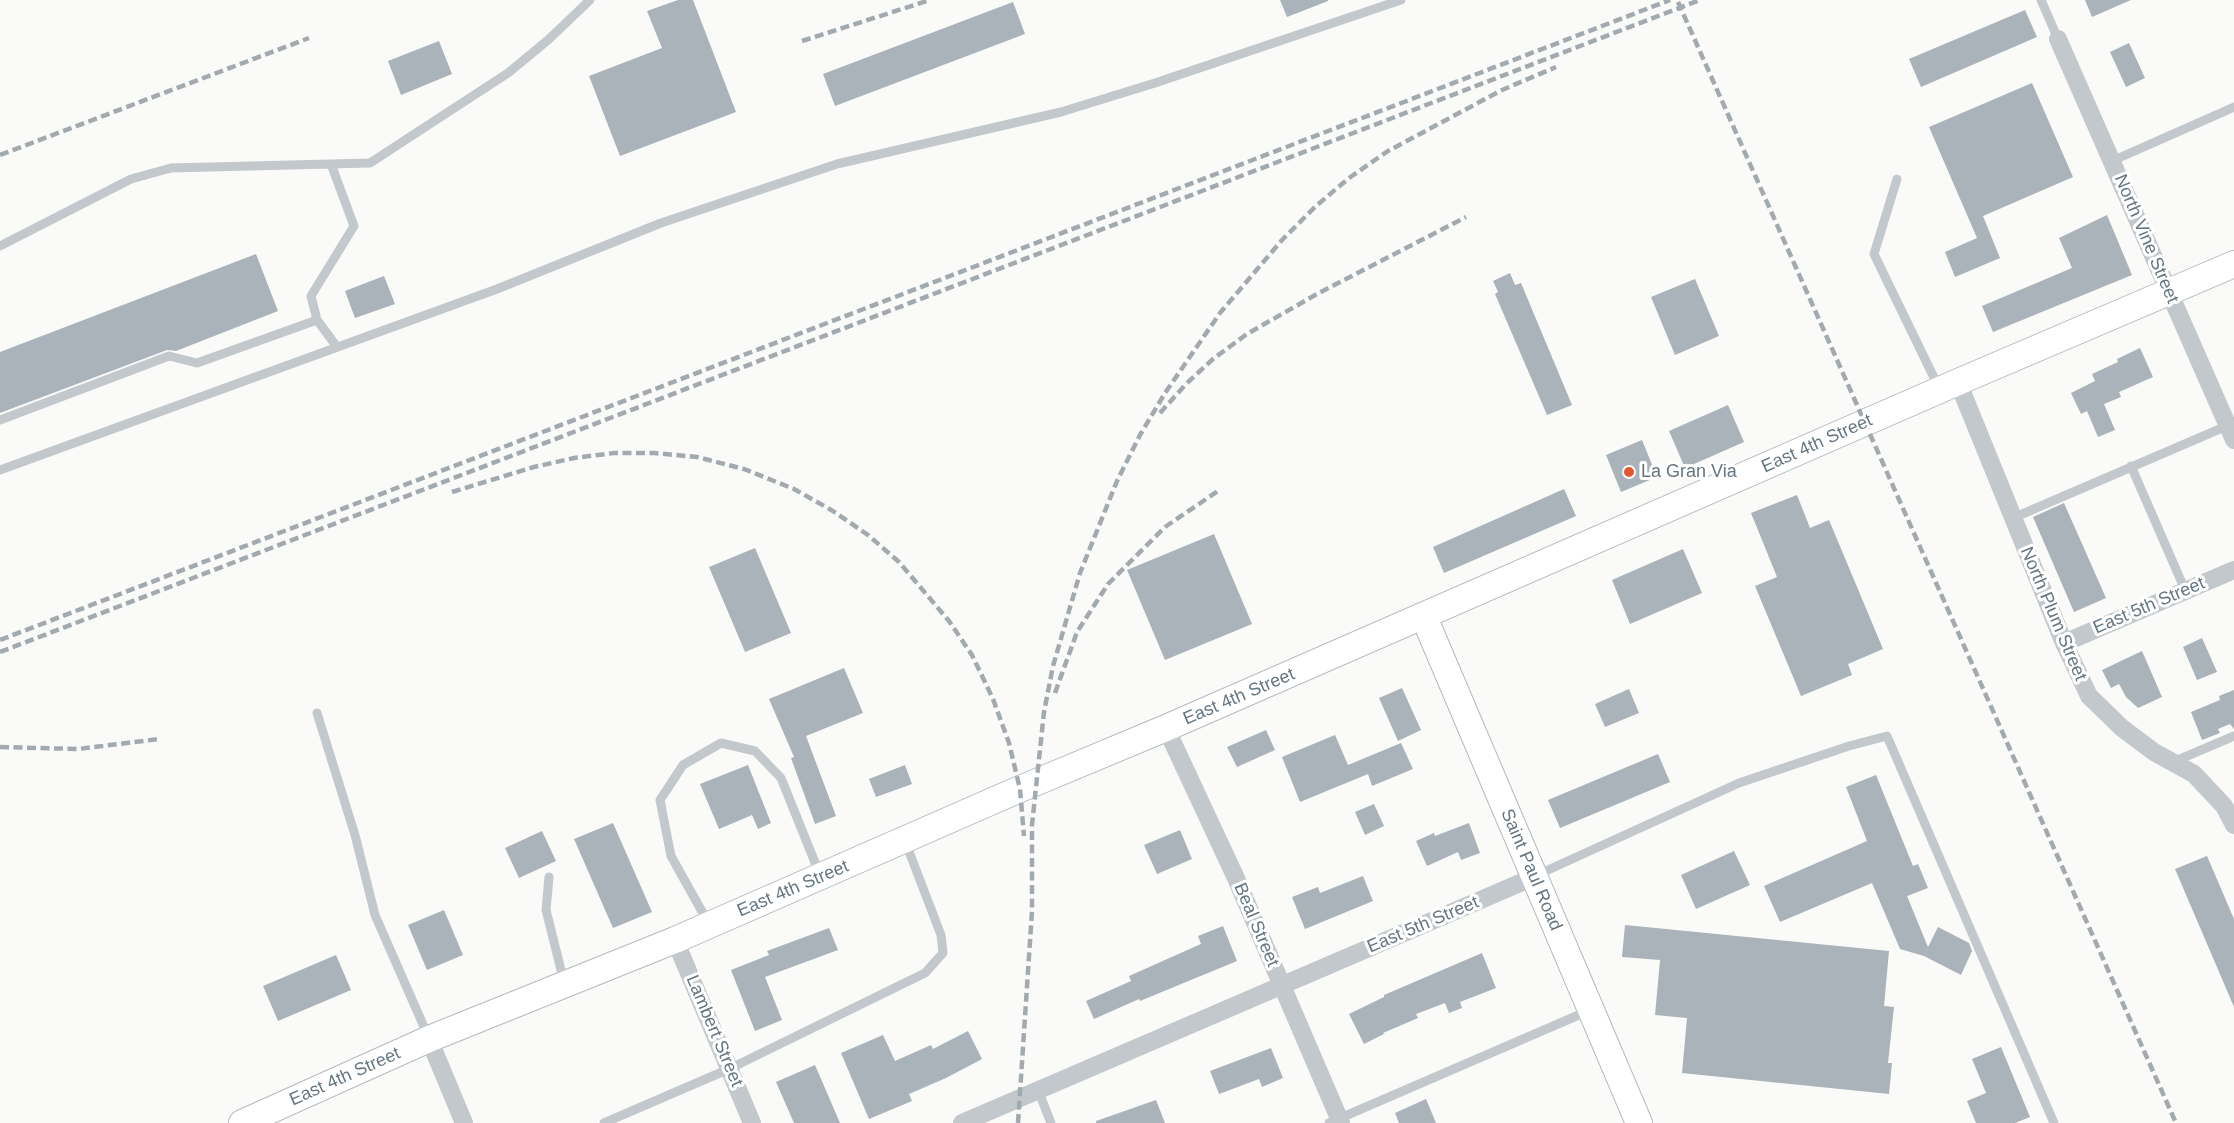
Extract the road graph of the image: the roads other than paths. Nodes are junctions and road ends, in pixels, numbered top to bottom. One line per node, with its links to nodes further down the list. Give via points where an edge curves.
1 (590, 0): 7 (lane, via 508,73 370,163)
2 (1401, 0): 13 (lane, via 1061,112 837,164 661,223 497,289)
3 (2041, 0): 4 (lane)
4 (2058, 39): 6 (street, North Vine Street)
5 (2234, 107): 6 (lane)
6 (2112, 161): 11 (street, North Vine Street)
7 (331, 164): 9 (lane, via 171,168 131,179); 12 (lane, via 354,226 311,296)
8 (1897, 179): 14 (lane, via 1874,254)
9 (0, 246)
10 (2234, 264): 11 (main road, East 4th Street)
11 (2169, 292): 14 (main road, East 4th Street); 16 (street, North Vine Street)
12 (317, 320): 13 (lane); 15 (lane, via 197,363 169,356)
13 (337, 347): 18 (lane)
14 (1949, 386): 19 (street, North Plum Street); 22 (main road, East 4th Street)
15 (0, 420)
16 (2232, 430): 17 (lane)
17 (2131, 466): 19 (lane); 21 (lane)
18 (0, 470)
19 (2013, 518): 23 (street, North Plum Street)
20 (2234, 570): 21 (street, East 5th Street)
21 (2185, 590): 23 (street, East 5th Street)
22 (1424, 617): 25 (main road, East 4th Street); 32 (main road, Saint Paul Road)
23 (2064, 643): 27 (street, North Plum Street, via 2089,696 2122,728)
24 (317, 713): 38 (lane, via 375,915)
25 (1166, 728): 29 (main road, East 4th Street); 36 (street, Beal Street)
26 (2234, 736): 27 (lane)
27 (2174, 762): 28 (street, North Plum Street, via 2194,774 2224,806)
28 (2234, 825)
29 (905, 841): 31 (main road, East 4th Street); 39 (lane, via 941,935 943,953 925,973)
30 (549, 877): 35 (lane, via 546,910)
31 (821, 877): 33 (main road, East 4th Street); 33 (lane, via 781,778 755,751 721,743 683,765 660,800 671,856)
32 (1534, 877): 36 (street, East 5th Street); 37 (main road, Saint Paul Road); 49 (lane, East 5th Street, via 1739,783 1887,736)
33 (710, 925): 34 (main road, East 4th Street)
34 (675, 940): 35 (main road, East 4th Street); 39 (street, Lambert Street)
35 (565, 984): 38 (main road, East 4th Street)
36 (1282, 985): 40 (street, East 5th Street); 41 (street, Beal Street)
37 (1591, 1010): 41 (lane); 48 (main road, Saint Paul Road)
38 (429, 1038): 42 (main road, East 4th Street); 43 (street)
39 (729, 1069): 44 (lane); 45 (street, Lambert Street)
40 (1038, 1090): 46 (street, East 5th Street); 47 (lane)
41 (1336, 1122)
42 (242, 1123)
43 (464, 1123)
44 (604, 1123)
45 (752, 1123)
46 (962, 1123)
47 (1051, 1123)
48 (1639, 1123)
49 (2054, 1123)

